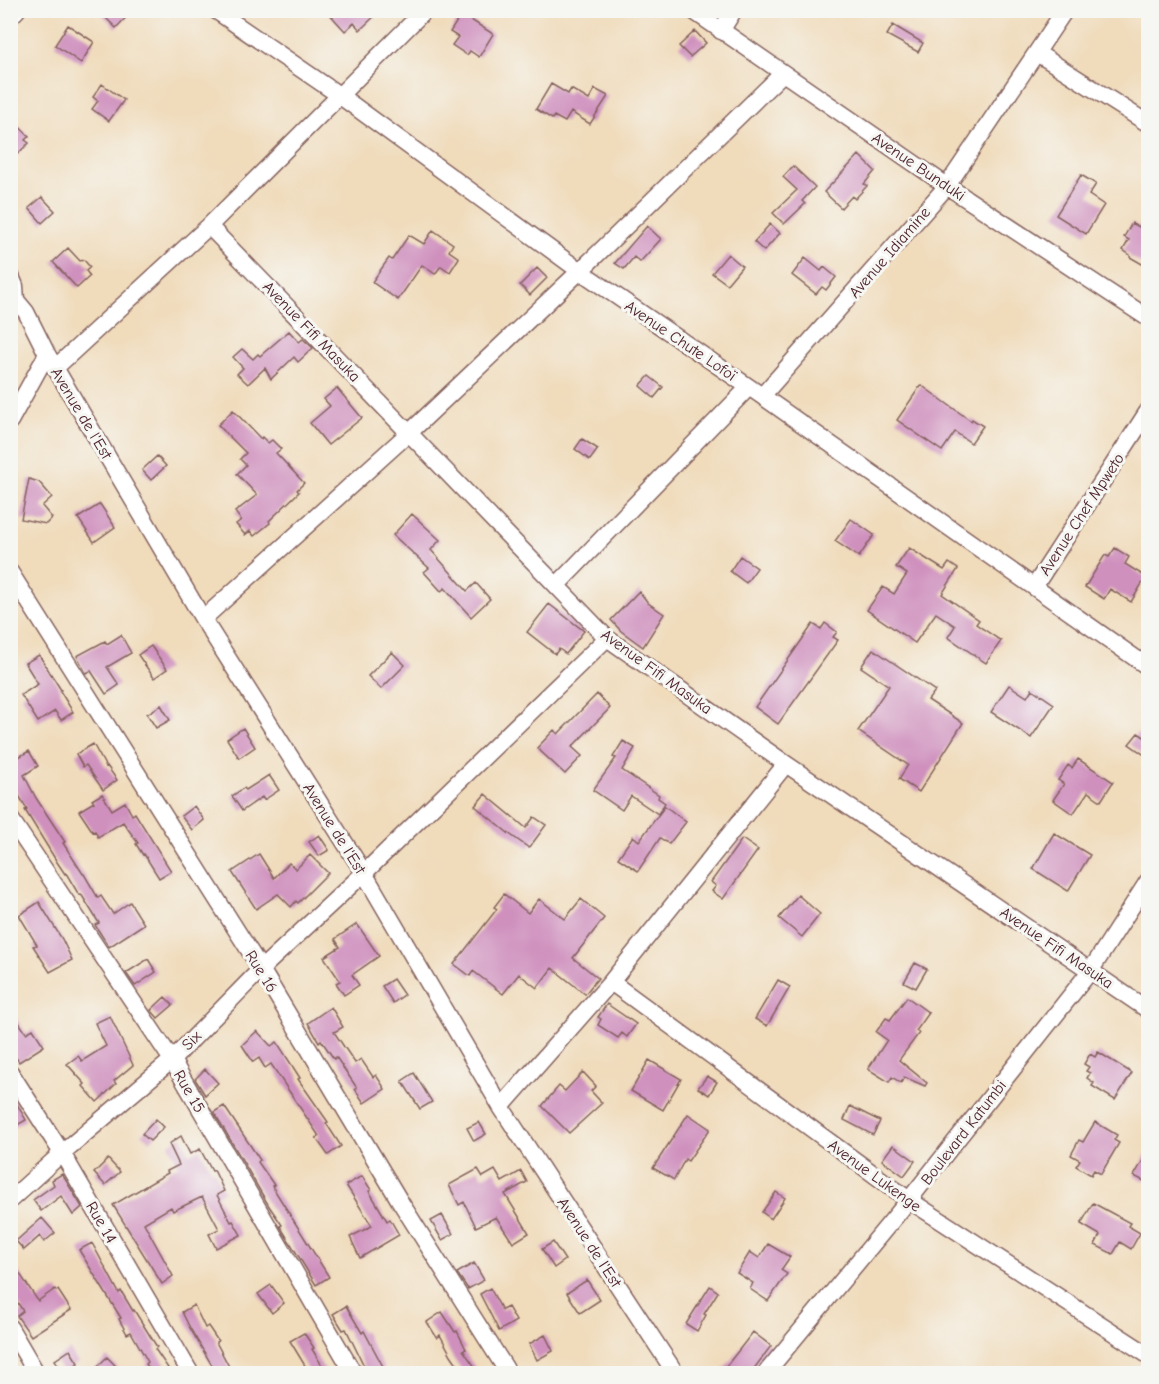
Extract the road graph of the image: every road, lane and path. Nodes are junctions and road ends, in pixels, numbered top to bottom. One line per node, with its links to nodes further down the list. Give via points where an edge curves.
1 (17, 10): 7 (street)
2 (215, 10): 11 (street, Avenue Chute Lofoï)
3 (424, 10): 11 (street)
4 (692, 10): 8 (street, Avenue Bunduki)
5 (734, 10): 8 (street)
6 (1065, 10): 9 (street, Avenue Idiamine)
7 (10, 17)
8 (721, 31): 10 (street, Avenue Bunduki)
9 (1037, 53): 12 (street); 13 (street, Avenue Idiamine)
10 (783, 73): 13 (street, Avenue Bunduki); 15 (street)
11 (339, 96): 14 (street); 15 (street, Avenue Chute Lofoï)
12 (1147, 123)
13 (947, 186): 18 (street, Avenue Bunduki); 20 (street, Avenue Idiamine)
14 (209, 226): 19 (street); 23 (street, Avenue Fifi Masuka)
15 (580, 271): 20 (street, Avenue Chute Lofoï); 23 (street)
16 (10, 274): 17 (street, Avenue de l'Est, via 15,286)
17 (13, 299): 19 (street, Avenue de l'Est, via 26,312)
18 (1149, 318)
19 (51, 361): 22 (street); 27 (street, Avenue de l'Est)
20 (755, 392): 25 (street, Avenue Idiamine); 26 (street, Avenue Chute Lofoï)
21 (1149, 411): 26 (street, Avenue Chef Mpweto)
22 (10, 421)
23 (410, 432): 25 (street, Avenue Fifi Masuka); 27 (street)
24 (10, 572): 34 (street, Rue 16)
25 (557, 585): 28 (street, Avenue Fifi Masuka)
26 (1034, 587): 29 (street, Avenue Chute Lofoï)
27 (203, 619): 32 (street, Avenue de l'Est)
28 (608, 638): 30 (street, Avenue Fifi Masuka); 32 (street, Six)
29 (1149, 667)
30 (786, 764): 35 (street, Avenue Fifi Masuka); 36 (street)
31 (10, 818): 38 (street, Rue 15)
32 (364, 873): 34 (street, Six); 40 (street, Avenue de l'Est)
33 (1149, 881): 35 (street, Boulevard Katumbi)
34 (261, 969): 38 (street, Six); 49 (street, Rue 16)
35 (1091, 970): 37 (street, Avenue Fifi Masuka); 43 (street, Boulevard Katumbi)
36 (611, 982): 40 (street); 43 (street, Avenue Lukenge)
37 (1149, 1010)
38 (172, 1060): 41 (street, Six); 48 (street, Rue 15)
39 (10, 1072): 41 (street, Rue 14)
40 (501, 1107): 50 (street, Avenue de l'Est)
41 (62, 1153): 42 (street, Six); 47 (street, Rue 14)
42 (10, 1200)
43 (909, 1200): 45 (street, Avenue Lukenge); 51 (street, Boulevard Katumbi)
44 (10, 1328): 46 (street)
45 (1149, 1355)
46 (37, 1374)
47 (191, 1374)
48 (354, 1374)
49 (509, 1374)
50 (676, 1374)
51 (765, 1374)

